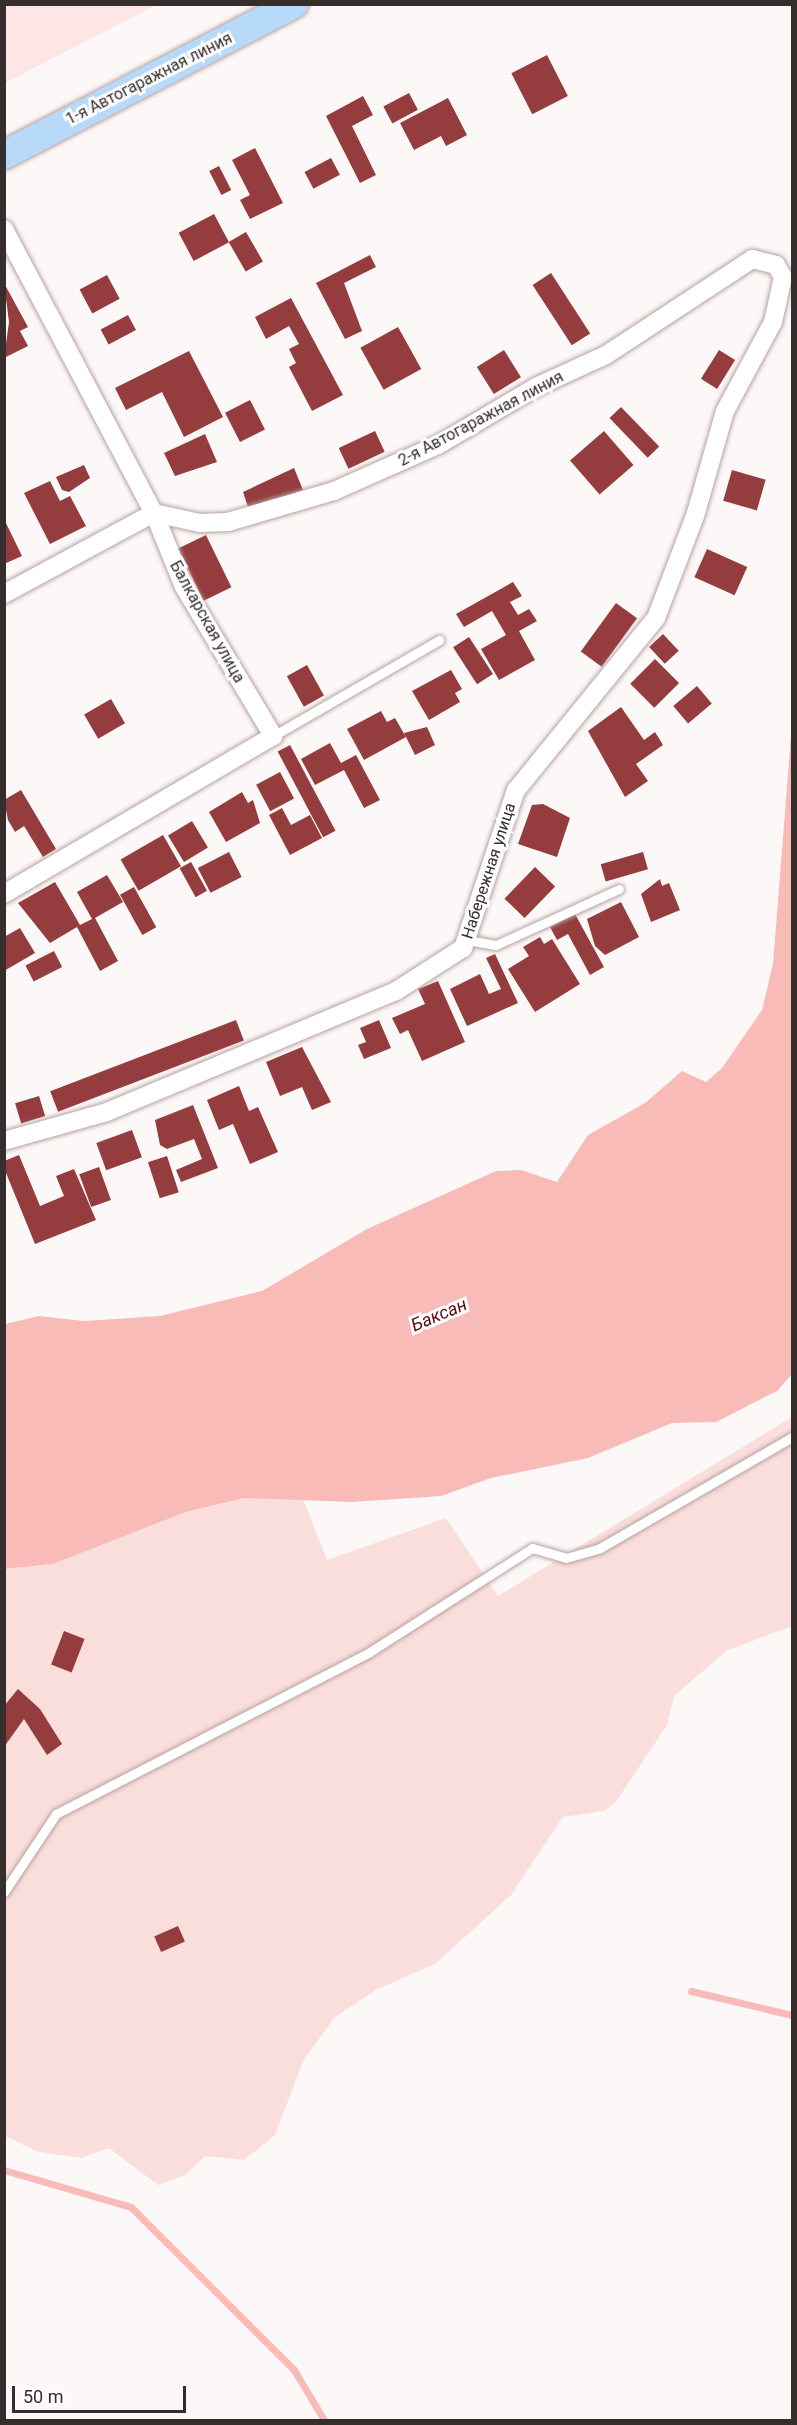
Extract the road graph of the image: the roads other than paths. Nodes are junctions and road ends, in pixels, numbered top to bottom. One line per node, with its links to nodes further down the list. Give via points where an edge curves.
1 (294, 4): 2 (main road, 1-я Автогаражная линия)
2 (4, 155)
3 (4, 229): 5 (street, Балкарская улица)
4 (776, 265): 5 (street, 2-я Автогаражная линия, via 752,259 606,355 536,387 438,445 334,492 228,522 200,523); 11 (street, Набережная улица, via 783,277 782,300 725,411 694,516 656,618 516,790)
5 (154, 513): 6 (street); 8 (street, Балкарская улица, via 184,587)
6 (4, 594)
7 (439, 640): 8 (lane)
8 (273, 736): 10 (street)
9 (620, 888): 11 (lane, via 495,945)
10 (4, 894)
11 (467, 940): 12 (street, Набережная улица, via 437,968 396,991 107,1112)
12 (4, 1141)
13 (792, 1437): 14 (lane, via 600,1548 566,1558 532,1548 368,1653 56,1814)
14 (4, 1892)

